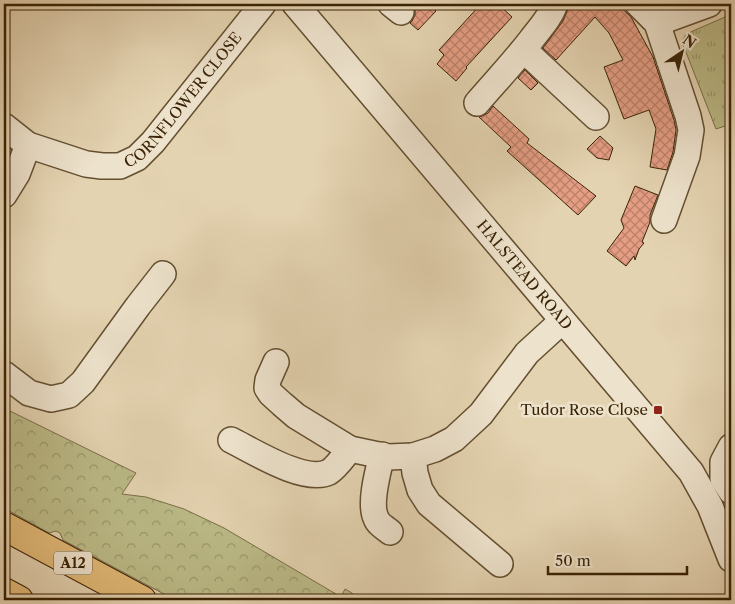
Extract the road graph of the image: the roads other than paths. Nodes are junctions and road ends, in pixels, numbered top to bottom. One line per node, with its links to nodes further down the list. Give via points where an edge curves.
1 (263, 4): 11 (street, CORNFLOWER CLOSE, via 154,142 137,158 120,166 94,165)
2 (295, 4): 15 (street, HALSTEAD ROAD)
3 (555, 4): 7 (street)
4 (638, 4): 6 (street)
5 (709, 4): 6 (street)
6 (657, 23): 13 (street, via 691,130 687,156)
7 (524, 50): 8 (street); 9 (street)
8 (476, 103)
9 (596, 117)
10 (4, 126): 11 (street, CORNFLOWER CLOSE)
11 (28, 145): 12 (street, via 17,174)
12 (4, 195)
13 (664, 220)
14 (163, 274): 17 (street, via 83,382 69,394 51,398 29,393)
15 (562, 321): 22 (street, via 528,353 480,414 454,439); 26 (street, HALSTEAD ROAD, via 691,472 710,506)
16 (276, 362): 20 (street, via 268,380 267,388 271,394 296,416)
17 (4, 374)
18 (231, 440): 20 (street, via 306,474 329,472)
19 (731, 447): 23 (street, via 723,462 723,479)
20 (350, 449): 21 (street)
21 (382, 455): 22 (street); 25 (street, via 374,512 376,521)
22 (412, 456): 27 (street, via 420,490 429,504)
23 (731, 492)
24 (4, 526): 30 (highway, A12)
25 (390, 532)
26 (731, 559)
27 (500, 564)
28 (4, 592): 29 (highway)
29 (19, 600)
30 (142, 600)

